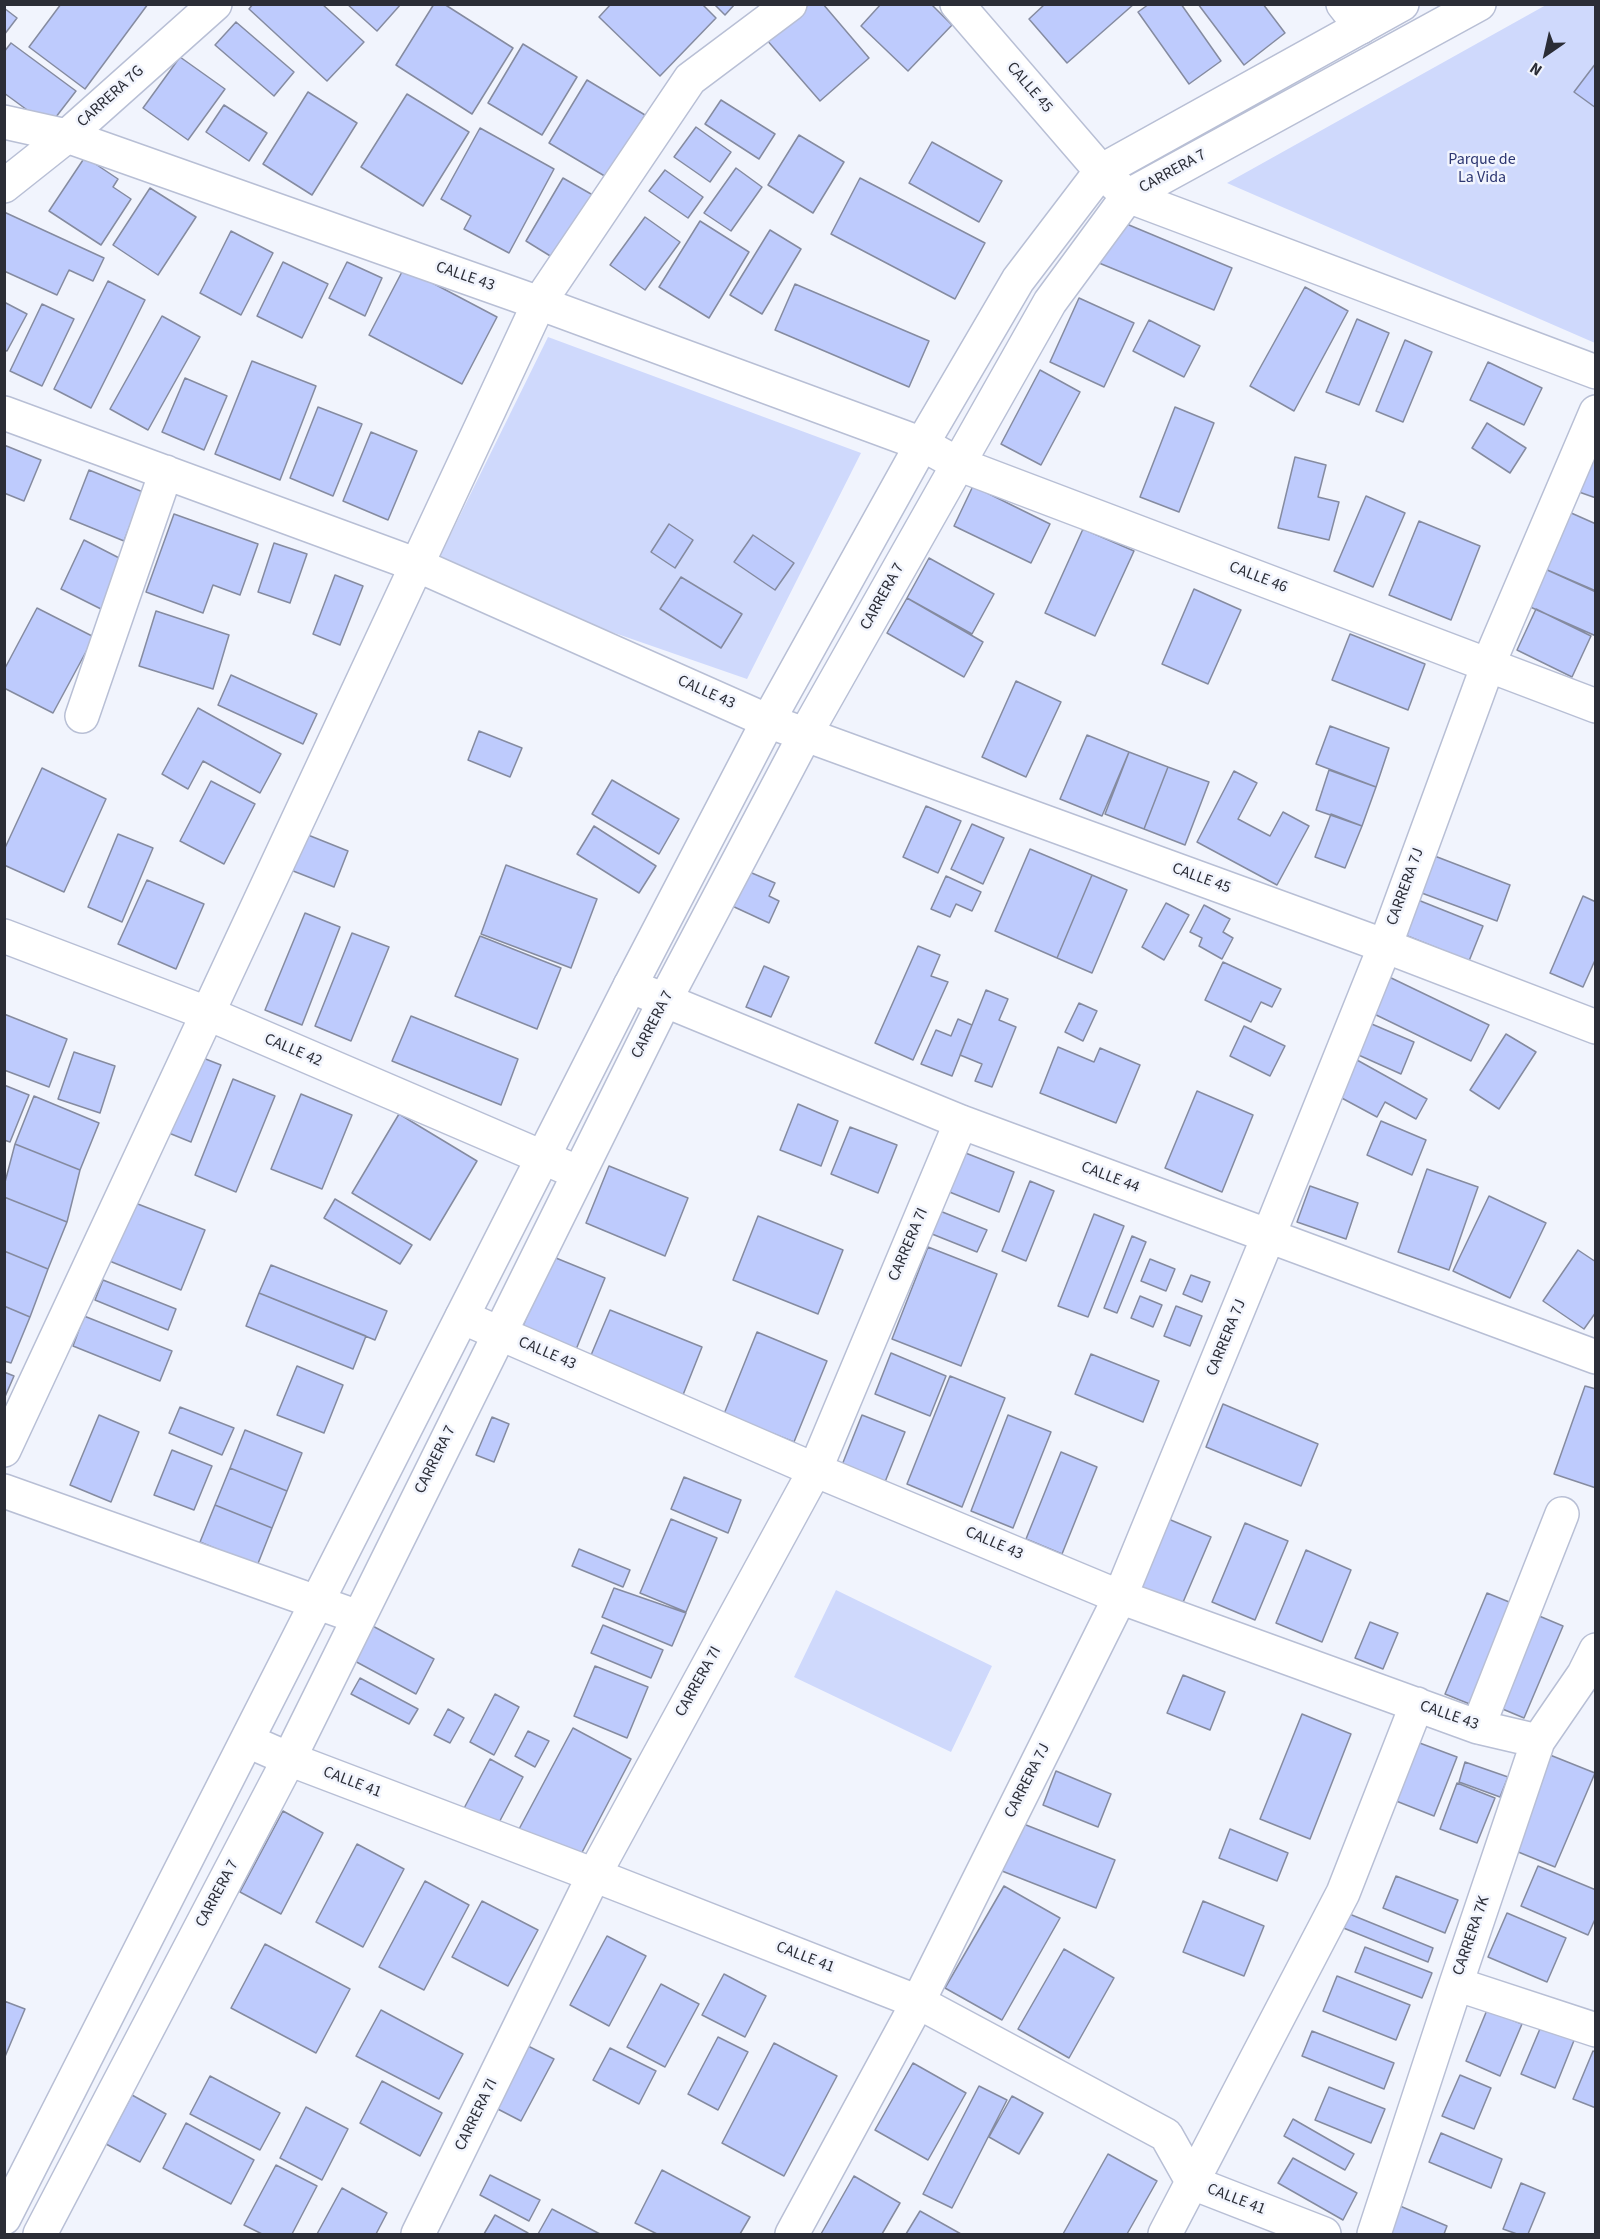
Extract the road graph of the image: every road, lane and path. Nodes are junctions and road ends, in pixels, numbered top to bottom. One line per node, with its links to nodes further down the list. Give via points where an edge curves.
1 (215, 4): 8 (street, CARRERA 7G)
2 (790, 4): 12 (street, via 690,79)
3 (957, 4): 9 (street, CALLE 45)
4 (1402, 4): 6 (street)
5 (1479, 4): 11 (street, CARRERA 7)
6 (1352, 16): 9 (street)
7 (4, 122): 8 (street, CALLE 43)
8 (67, 136): 10 (street, CARRERA 7G); 12 (street, CALLE 43)
9 (1101, 171): 11 (street, CALLE 45); 16 (street, via 1018,280)
10 (4, 186)
11 (1128, 196): 13 (street); 17 (street, CARRERA 7, via 1050,302)
12 (539, 303): 16 (street, CALLE 43); 19 (street)
13 (1596, 372)
14 (1596, 412): 20 (street, CARRERA 7J)
15 (4, 413): 18 (street, CALLE 43)
16 (922, 444): 17 (street, CALLE 46); 23 (street)
17 (958, 464): 20 (street, CALLE 46); 24 (street, CARRERA 7)
18 (166, 472): 19 (street, CALLE 43); 22 (street)
19 (417, 565): 23 (street, CALLE 43); 29 (street)
20 (1488, 665): 21 (street, CALLE 46); 26 (street, CARRERA 7J)
21 (1596, 706)
22 (82, 716)
23 (768, 721): 24 (street, CALLE 43); 27 (street)
24 (806, 733): 26 (street, CALLE 45); 28 (street, CARRERA 7)
25 (4, 936): 29 (street, CALLE 42)
26 (1385, 946): 30 (street, CALLE 45); 34 (street, CARRERA 7J)
27 (630, 986): 28 (street, CALLE 44); 32 (street)
28 (665, 1000): 31 (street, CALLE 44); 33 (street, CARRERA 7)
29 (209, 1014): 32 (street, CALLE 42); 38 (street)
30 (1596, 1027)
31 (961, 1122): 34 (street, CALLE 44); 39 (street, CARRERA 7I)
32 (544, 1158): 33 (street, CALLE 42); 35 (street)
33 (579, 1173): 36 (street, CARRERA 7)
34 (1268, 1237): 37 (street, CALLE 44); 42 (street, CARRERA 7J)
35 (462, 1317): 36 (street, CALLE 43); 43 (street)
36 (499, 1334): 39 (street, CALLE 43); 44 (street, CARRERA 7)
37 (1596, 1357)
38 (4, 1450)
39 (815, 1470): 42 (street, CALLE 43); 51 (street, CARRERA 7I)
40 (4, 1491): 43 (street)
41 (1562, 1514): 47 (street)
42 (1120, 1597): 46 (street, CALLE 43); 53 (street, CARRERA 7J)
43 (317, 1603): 44 (street); 48 (street)
44 (358, 1617): 50 (street, CARRERA 7)
45 (1592, 1668): 49 (street, CARRERA 7K)
46 (1417, 1704): 47 (street, CALLE 43); 55 (street, via 1343,1893)
47 (1478, 1727): 49 (street, CALLE 43)
48 (248, 1741): 50 (street, CALLE 41); 56 (street)
49 (1538, 1741): 52 (street, CARRERA 7K)
50 (289, 1759): 51 (street, CALLE 41); 57 (street, CARRERA 7)
51 (594, 1875): 53 (street, CALLE 41); 58 (street, CARRERA 7I)
52 (1456, 1984): 54 (street); 62 (street, CARRERA 7K)
53 (918, 2002): 55 (street, CALLE 41, via 1166,2135); 59 (street, CARRERA 7J)
54 (1596, 2030)
55 (1193, 2183): 60 (street); 61 (street, CALLE 41)
56 (4, 2218)
57 (40, 2235)
58 (418, 2235)
59 (792, 2235)
60 (1165, 2235)
61 (1324, 2235)
62 (1374, 2235)

